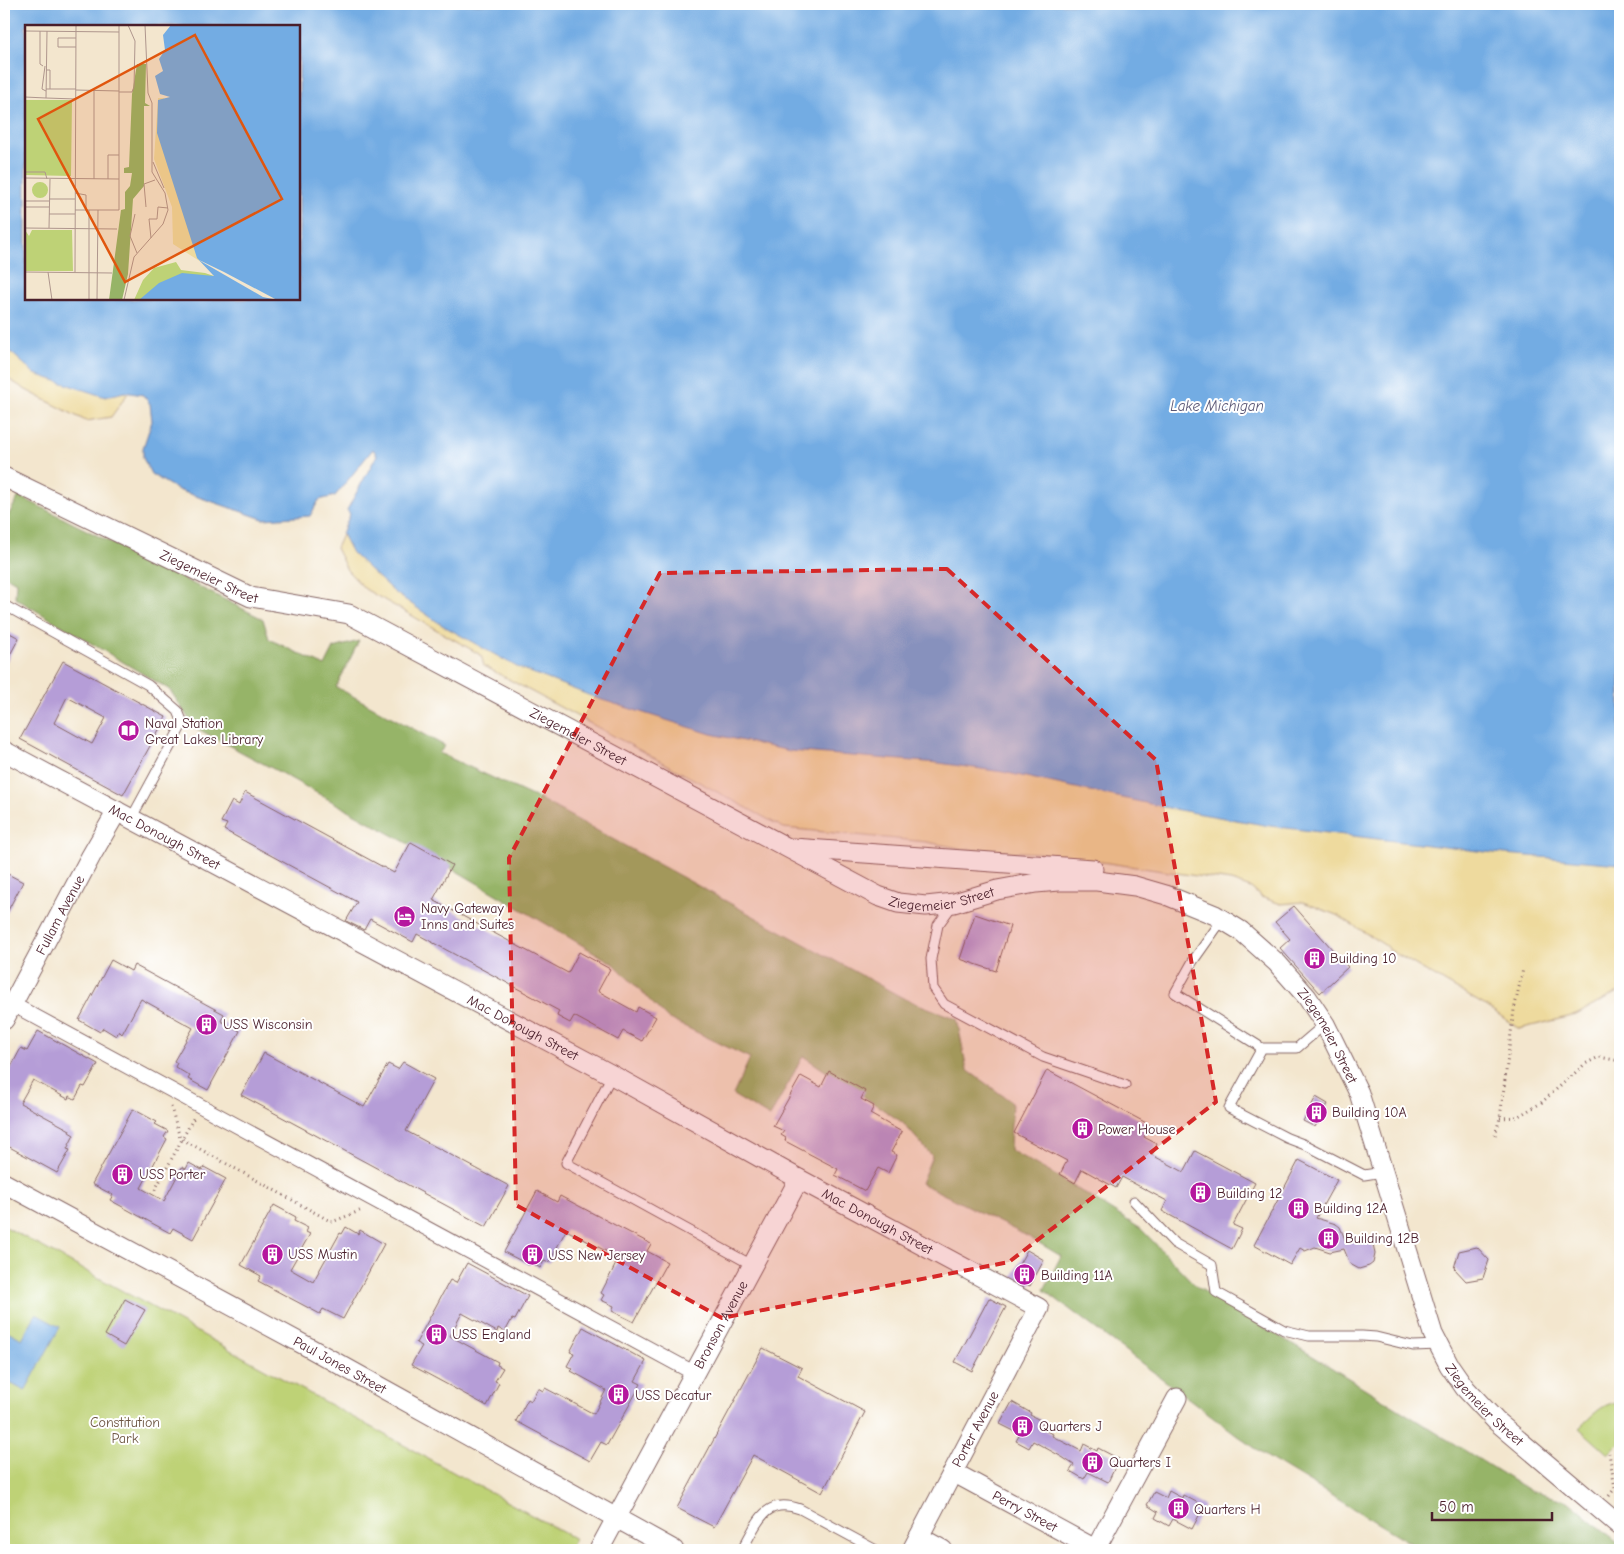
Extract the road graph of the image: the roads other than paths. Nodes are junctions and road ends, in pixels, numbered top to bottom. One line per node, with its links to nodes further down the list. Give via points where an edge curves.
1 (4, 476): 5 (street, Ziegemeier Street, via 251,597 349,614)
2 (4, 605): 4 (lane, via 148,685 178,711 183,723)
3 (4, 751): 4 (street, Mac Donough Street)
4 (124, 815): 9 (street, Fullam Avenue, via 91,856); 12 (street, Mac Donough Street)
5 (787, 848): 6 (street, via 1116,871); 7 (street, Ziegemeier Street, via 878,896 898,903 926,906)
6 (1166, 894): 7 (street, Ziegemeier Street, via 1097,881 1059,880 997,890); 8 (street, Ziegemeier Street)
7 (954, 903): 13 (lane, via 938,925 931,958 933,988 944,1004 1043,1057)
8 (1222, 920): 10 (street, Ziegemeier Street, via 1241,931 1277,963); 11 (lane, via 1175,993)
9 (8, 1012): 21 (street, via 166,1087)
10 (1326, 1024): 11 (lane, via 1298,1048); 14 (street, Ziegemeier Street, via 1358,1093)
11 (1262, 1048): 14 (lane, via 1229,1108 1364,1175)
12 (612, 1075): 15 (street, Mac Donough Street); 18 (lane, via 566,1163)
13 (1125, 1085)
14 (1383, 1172): 20 (street, Ziegemeier Street)
15 (799, 1179): 18 (street, Bronson Avenue); 19 (street, Mac Donough Street)
16 (4, 1183): 24 (street, Paul Jones Street, via 308,1347)
17 (1134, 1201): 20 (lane, via 1174,1243 1212,1265 1216,1292 1284,1330 1309,1336 1362,1336 1414,1346)
18 (752, 1265): 21 (street, Bronson Avenue)
19 (1039, 1308): 23 (street, Porter Avenue)
20 (1439, 1345): 25 (street, Ziegemeier Street, via 1465,1388 1496,1421)
21 (694, 1373): 24 (street, Bronson Avenue)
22 (1177, 1398): 32 (street)
23 (953, 1472): 26 (street, Porter Avenue); 32 (street, Perry Street)
24 (616, 1519): 27 (street, Bronson Avenue); 28 (street, Paul Jones Street)
25 (1620, 1526)
26 (915, 1544): 31 (street)
27 (599, 1550)
28 (674, 1550)
29 (742, 1550): 30 (lane, via 766,1510 788,1504)
30 (876, 1550)
31 (943, 1550)
32 (1096, 1550)

